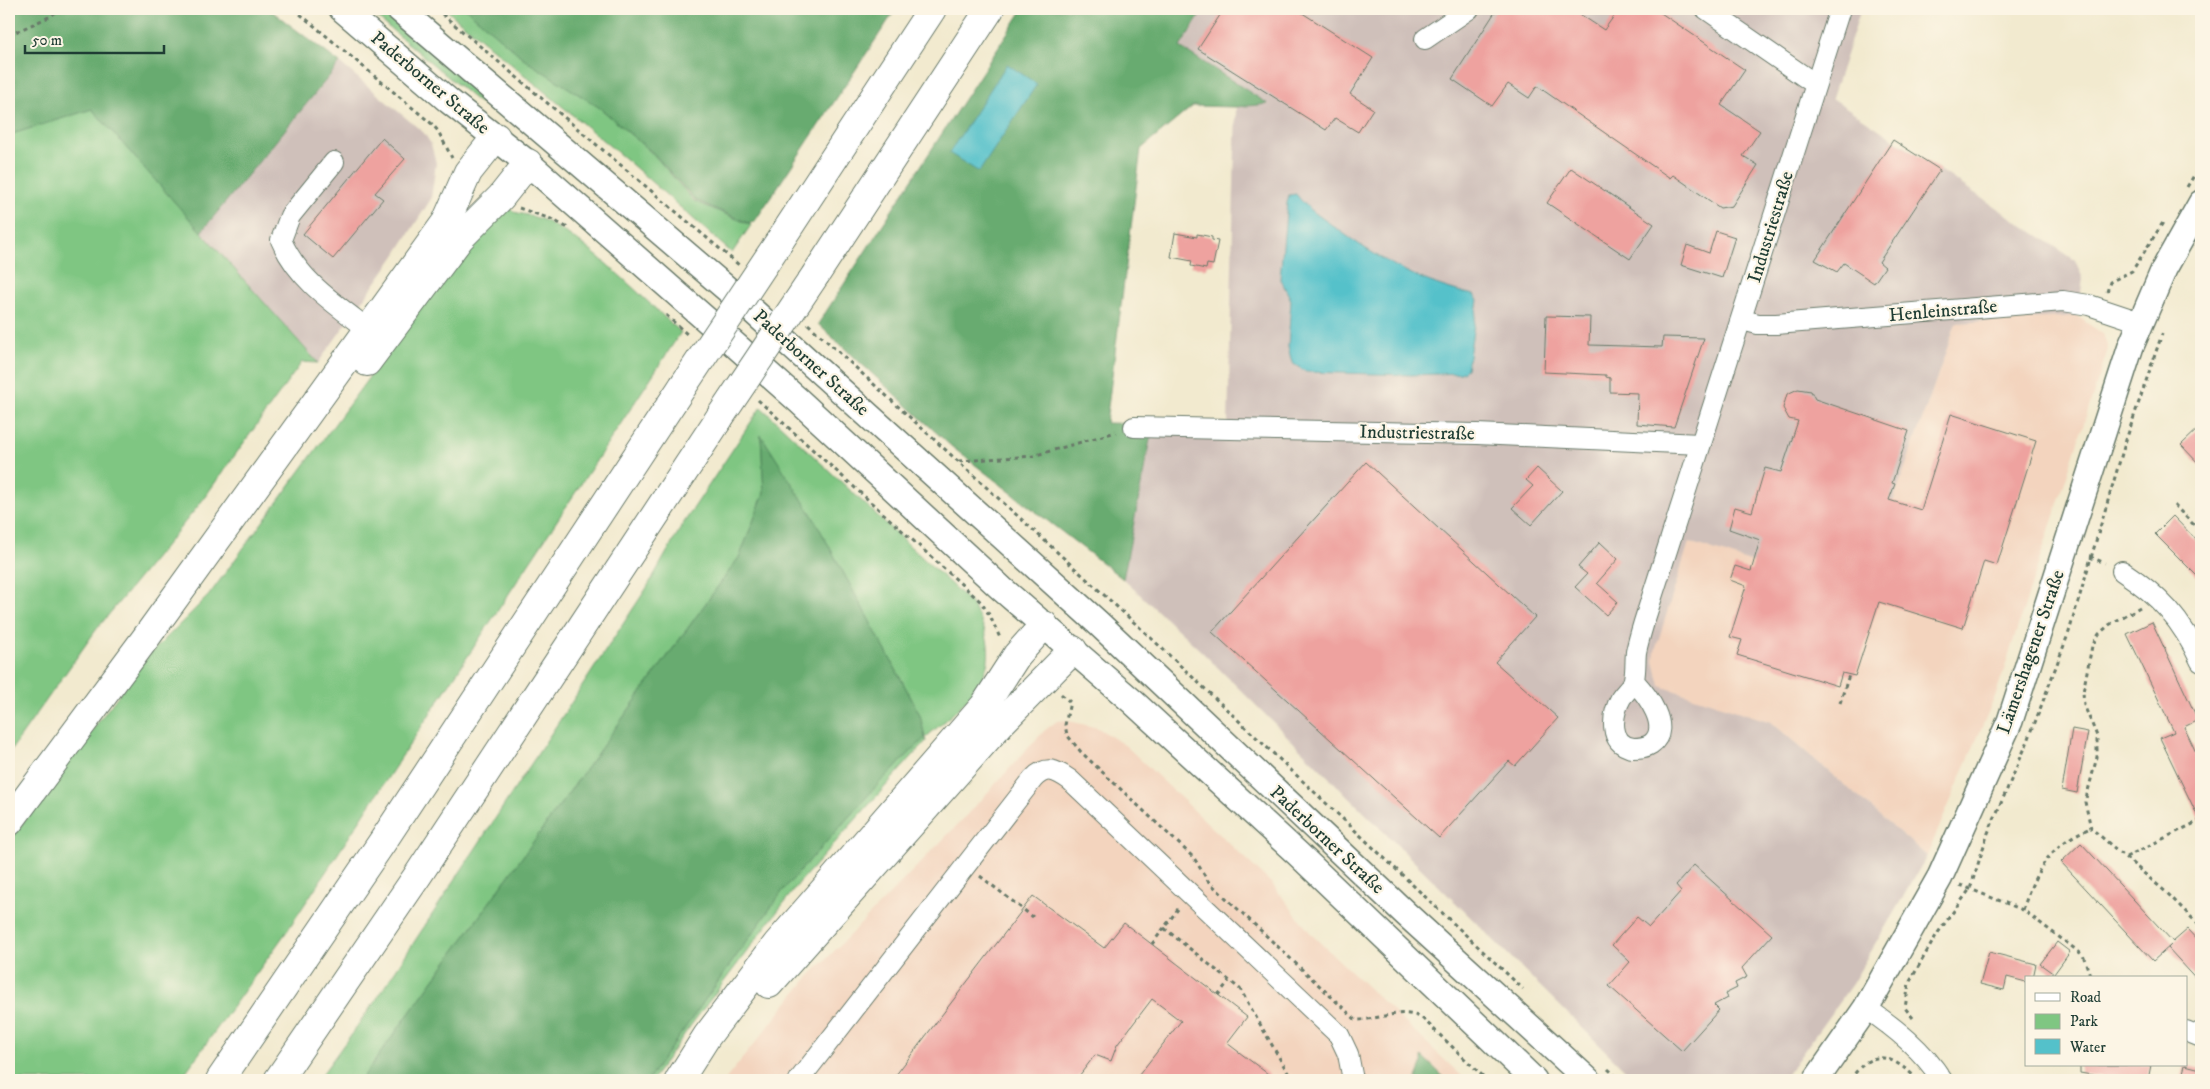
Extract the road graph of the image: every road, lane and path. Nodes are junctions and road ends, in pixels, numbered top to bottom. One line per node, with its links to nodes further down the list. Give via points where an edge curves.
1 (59, 9): 10 (path, via 51,16)
2 (294, 9): 19 (path, via 432,124 451,157)
3 (342, 9): 15 (main road, Paderborner Straße)
4 (399, 9): 13 (main road, Paderborner Straße)
5 (932, 9): 67 (highway, bridge, via 389,833)
6 (990, 9): 68 (highway, bridge, via 408,890)
7 (1469, 9): 11 (street)
8 (1706, 9): 12 (street)
9 (1840, 9): 12 (street, Industriestraße)
10 (9, 35)
11 (1425, 39)
12 (1816, 84): 26 (street, Industriestraße)
13 (520, 110): 14 (main road, Paderborner Straße); 15 (main road, Paderborner Straße)
14 (549, 135): 17 (main road); 38 (main road, Paderborner Straße, via 754,312)
15 (496, 137): 17 (main road, Paderborner Straße); 19 (highway)
16 (334, 162): 28 (street, via 290,216 281,240 289,259 300,273)
17 (528, 163): 21 (highway); 41 (main road, Paderborner Straße, via 799,401 1002,590)
18 (2201, 164): 20 (path)
19 (468, 172): 28 (highway, via 446,222)
20 (2193, 196): 27 (main road, Lämershagener Straße)
21 (501, 197): 23 (path, via 513,206 551,218); 42 (highway, via 460,238 199,590)
22 (2166, 218): 24 (path, via 2132,271 2110,282)
23 (569, 229)
24 (2104, 309): 26 (street, Henleinstraße, via 2063,301 1776,324); 27 (street, Henleinstraße)
25 (662, 312): 29 (path)
26 (1742, 320): 32 (street, Industriestraße)
27 (2140, 322): 36 (main road, Lämershagener Straße)
28 (368, 329): 42 (highway)
29 (695, 342)
30 (754, 395): 43 (path, via 981,602)
31 (1134, 427): 32 (street, Industriestraße, via 1494,435); 33 (path, via 1033,456)
32 (1700, 444): 47 (street, Industriestraße, via 1644,622 1636,652)
33 (957, 461)
34 (2174, 505): 35 (path)
35 (2201, 532)
36 (2067, 548): 37 (path); 55 (main road, Lämershagener Straße, via 2010,720)
37 (2122, 571): 39 (street)
38 (1068, 596): 40 (main road, Paderborner Straße); 41 (main road)
39 (2159, 599): 45 (street, via 2187,633); 52 (path, via 2109,625 2092,646 2083,692 2084,705 2096,736 2097,756 2084,802)
40 (1098, 623): 44 (main road); 77 (main road, Paderborner Straße, via 1391,900)
41 (1044, 625): 44 (main road, Paderborner Straße); 69 (highway, via 1017,655 984,706 777,944 707,1036)
42 (145, 640): 51 (highway)
43 (1002, 641)
44 (1073, 650): 70 (highway, via 1001,723 781,968); 76 (main road, Paderborner Straße, via 1326,881)
45 (2201, 662)
46 (1849, 675): 49 (path)
47 (1634, 681)
48 (1070, 702): 75 (path, via 1065,725 1070,740 1194,858 1208,881 1356,1020 1374,1020 1411,1012 1422,1018)
49 (1840, 703)
50 (2201, 820): 53 (path)
51 (9, 822)
52 (2091, 828): 53 (path); 56 (path, via 2071,835 2048,857 2029,890)
53 (2126, 857): 58 (path)
54 (966, 864): 57 (path); 71 (street); 73 (street, via 1040,772 1058,771 1340,1035)
55 (1940, 877): 56 (path); 63 (main road, Lämershagener Straße)
56 (2024, 910): 60 (path, via 2083,955)
57 (1033, 917)
58 (2201, 927)
59 (1164, 928): 61 (path)
60 (2090, 976)
61 (1229, 981): 62 (path); 72 (path, via 1244,996)
62 (1218, 995)
63 (1866, 1008): 78 (main road, Lämershagener Straße); 81 (street, via 1922,1053)
64 (2188, 1032): 65 (street)
65 (2201, 1037)
66 (1410, 1074): 74 (path)
67 (220, 1080)
68 (278, 1080)
69 (679, 1080)
70 (696, 1080)
71 (799, 1080)
72 (1292, 1080)
73 (1353, 1080)
74 (1418, 1080)
75 (1488, 1080)
76 (1534, 1080)
77 (1588, 1080)
78 (1816, 1080)
79 (1850, 1080): 80 (path, via 1862,1065 1880,1056 1892,1059)
80 (1917, 1080)
81 (1942, 1080)

